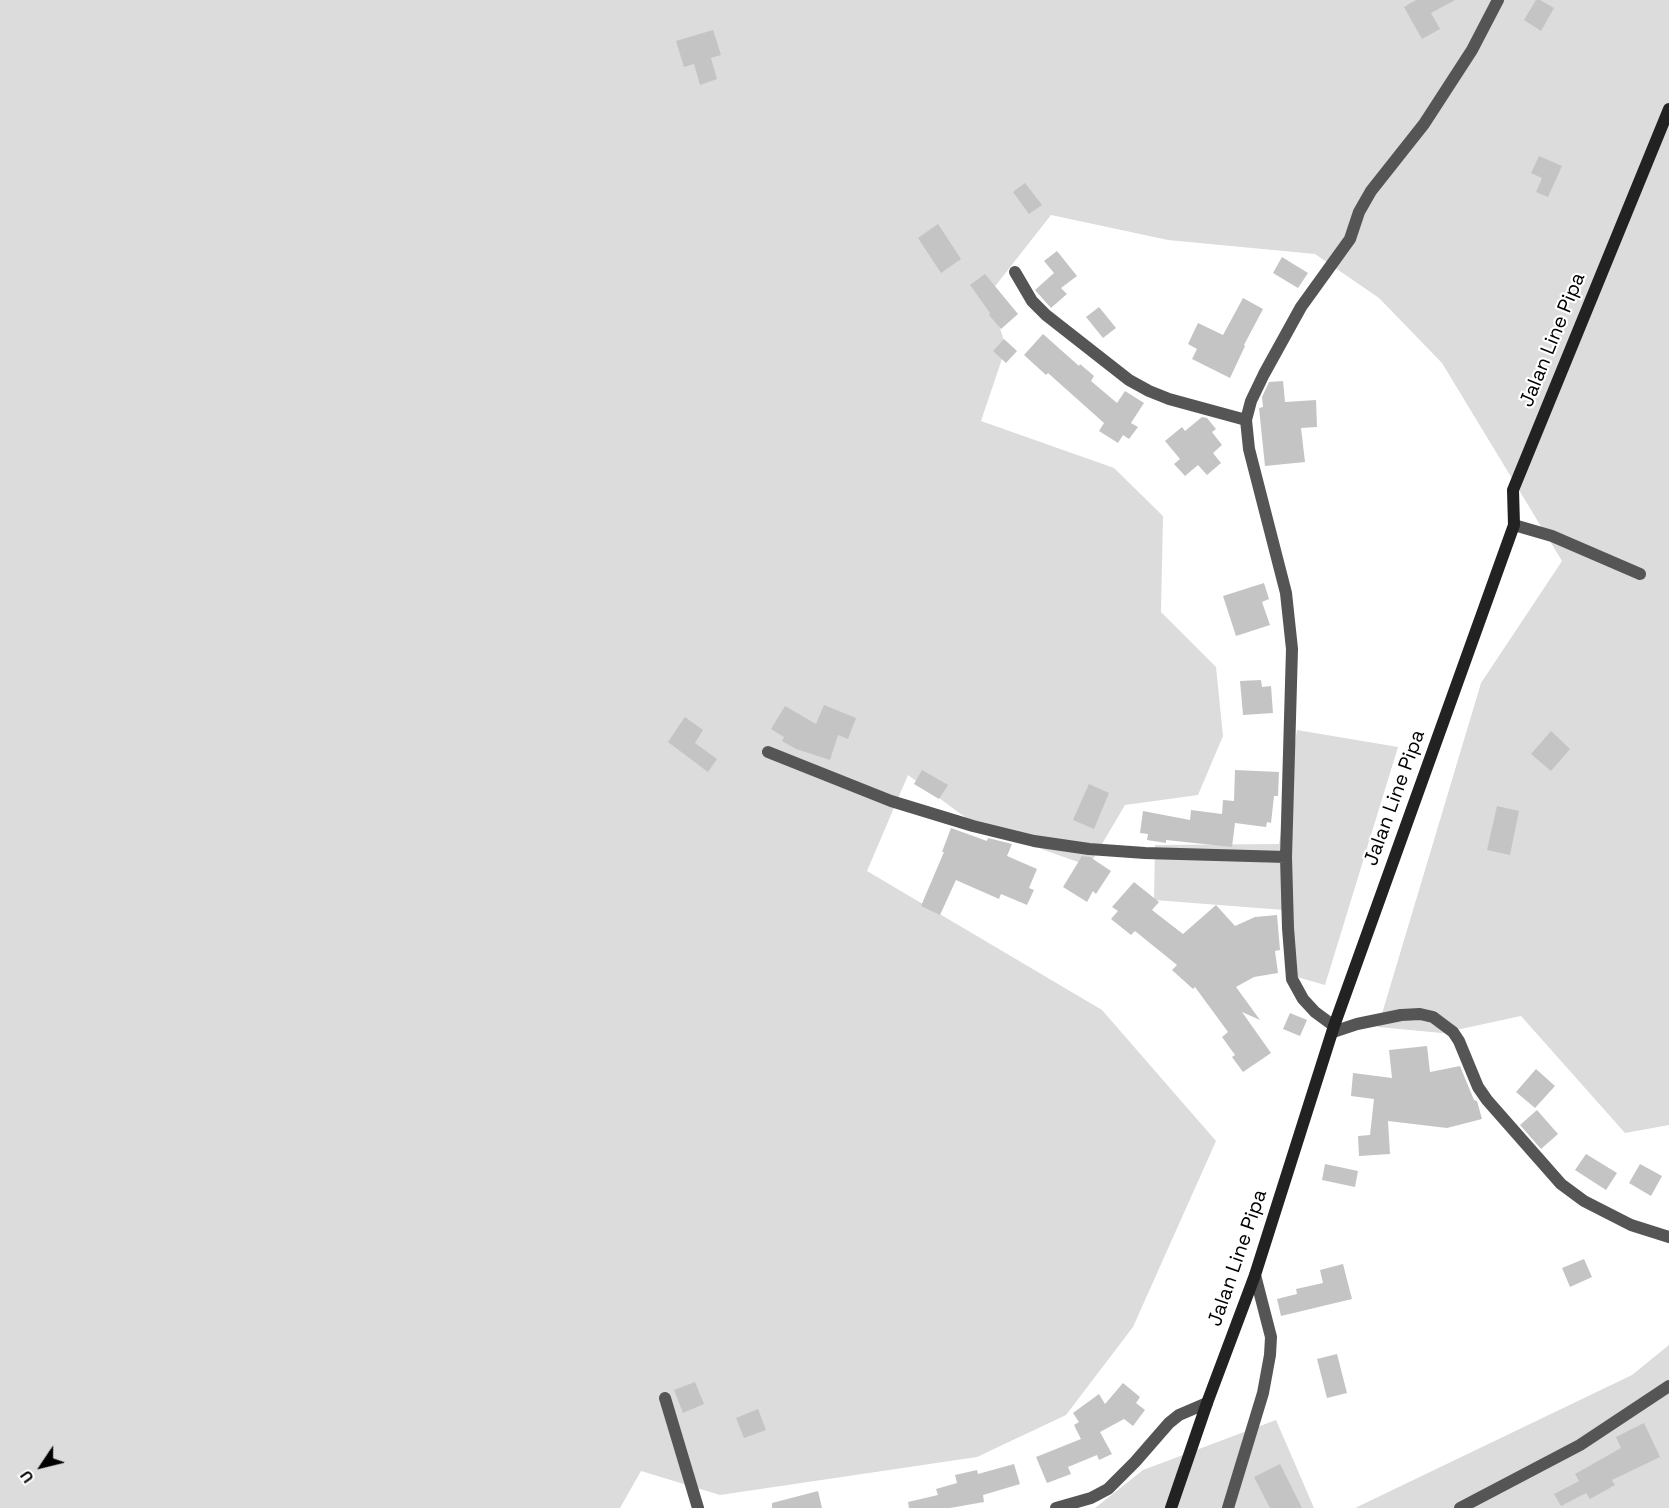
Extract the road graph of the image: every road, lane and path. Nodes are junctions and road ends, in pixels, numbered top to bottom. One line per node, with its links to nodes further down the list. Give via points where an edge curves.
1 (1498, 0): 4 (street, via 1472,50 1424,124 1371,191 1350,239 1301,307 1264,374)
2 (1669, 109): 5 (main road, Jalan Line Pipa, via 1513,490)
3 (1015, 272): 4 (street, via 1032,301 1046,315 1129,380 1169,399)
4 (1246, 420): 8 (street, via 1249,448 1286,593 1292,649)
5 (1514, 525): 6 (street, via 1552,536); 9 (main road, Jalan Line Pipa)
6 (1640, 574)
7 (768, 752): 8 (street, via 901,804 1034,841 1145,853)
8 (1286, 857): 9 (street, via 1292,979 1304,999)
9 (1333, 1029): 10 (street, via 1401,1015 1433,1017 1459,1041 1487,1100 1561,1184 1584,1201 1631,1225); 11 (main road, Jalan Line Pipa)
10 (1669, 1238)
11 (1256, 1275): 14 (main road, Jalan Line Pipa); 18 (street, via 1271,1336 1270,1356)
12 (1669, 1386): 19 (street, via 1580,1444)
13 (665, 1398): 15 (street)
14 (1207, 1403): 16 (street, via 1168,1423 1108,1489); 17 (main road, Jalan Line Pipa)
15 (698, 1508)
16 (1056, 1508)
17 (1171, 1508)
18 (1228, 1508)
19 (1460, 1508)

